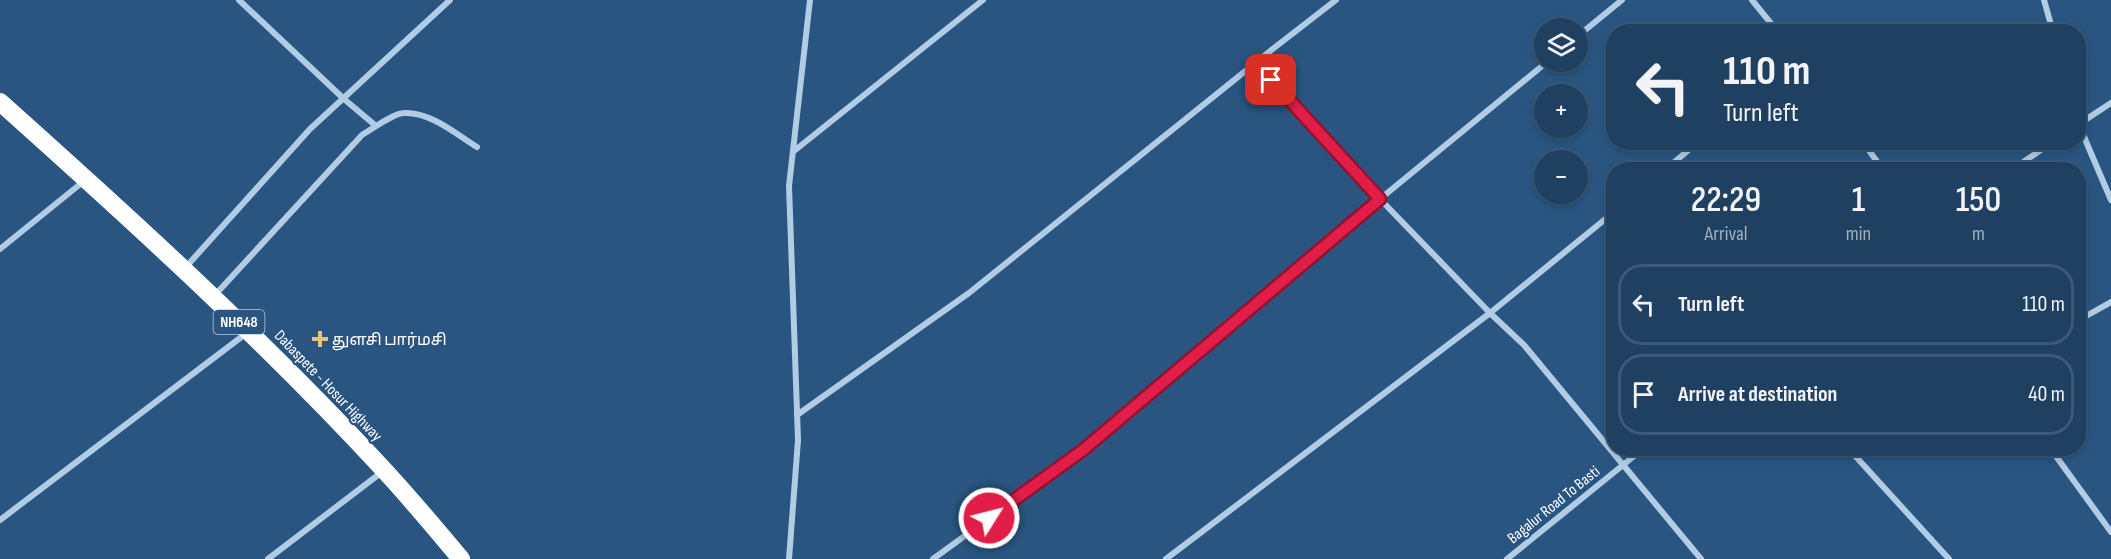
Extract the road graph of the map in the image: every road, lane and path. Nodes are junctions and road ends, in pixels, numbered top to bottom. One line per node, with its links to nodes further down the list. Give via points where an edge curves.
1 (239, 0): 14 (street)
2 (450, 0): 14 (street)
3 (810, 0): 23 (street)
4 (983, 0): 23 (street)
5 (1336, 0): 12 (street)
6 (1622, 0): 11 (street)
7 (1752, 0): 9 (street)
8 (2044, 0): 10 (street)
9 (1772, 24)
10 (2051, 24)
11 (1588, 28)
12 (1255, 63): 27 (street); 37 (street, via 969,293)
13 (1535, 72): 27 (street)
14 (344, 99): 18 (street); 31 (street, via 310,129)
15 (0, 102): 26 (highway, Dabaspete - Hosur Highway / NH648)
16 (2111, 103): 17 (street)
17 (2086, 120)
18 (376, 126): 20 (street, via 403,112 429,117); 32 (street, via 362,135)
19 (2086, 141): 28 (street)
20 (477, 147)
21 (1689, 150): 24 (street)
22 (2041, 150): 25 (street)
23 (794, 151): 37 (street, via 789,186)
24 (1674, 162)
25 (2023, 162)
26 (86, 180): 30 (street); 31 (highway, Dabaspete - Hosur Highway / NH648)
27 (1380, 199): 34 (street); 50 (street, via 1083,450)
28 (2111, 200)
29 (1606, 219): 34 (street)
30 (0, 249)
31 (183, 271): 32 (highway, Dabaspete - Hosur Highway / NH648)
32 (212, 298): 36 (highway, Dabaspete - Hosur Highway / NH648)
33 (2111, 302): 35 (street)
34 (1490, 313): 38 (street, via 1524,345); 51 (street)
35 (2086, 316)
36 (249, 331): 44 (highway, Dabaspete - Hosur Highway / NH648); 45 (street)
37 (797, 415): 49 (street)
38 (1606, 444)
39 (1616, 456): 43 (street)
40 (1634, 456): 43 (street, Bagalur Road To Basti)
41 (1855, 456): 54 (street)
42 (2056, 456): 46 (street)
43 (1623, 465): 52 (street, Bagalur Road To Basti); 53 (street)
44 (384, 470): 47 (street); 48 (highway, Dabaspete - Hosur Highway / NH648)
45 (0, 520)
46 (2111, 532)
47 (268, 559)
48 (461, 559)
49 (789, 559)
50 (933, 559)
51 (1166, 559)
52 (1507, 559)
53 (1701, 559)
54 (1949, 559)

